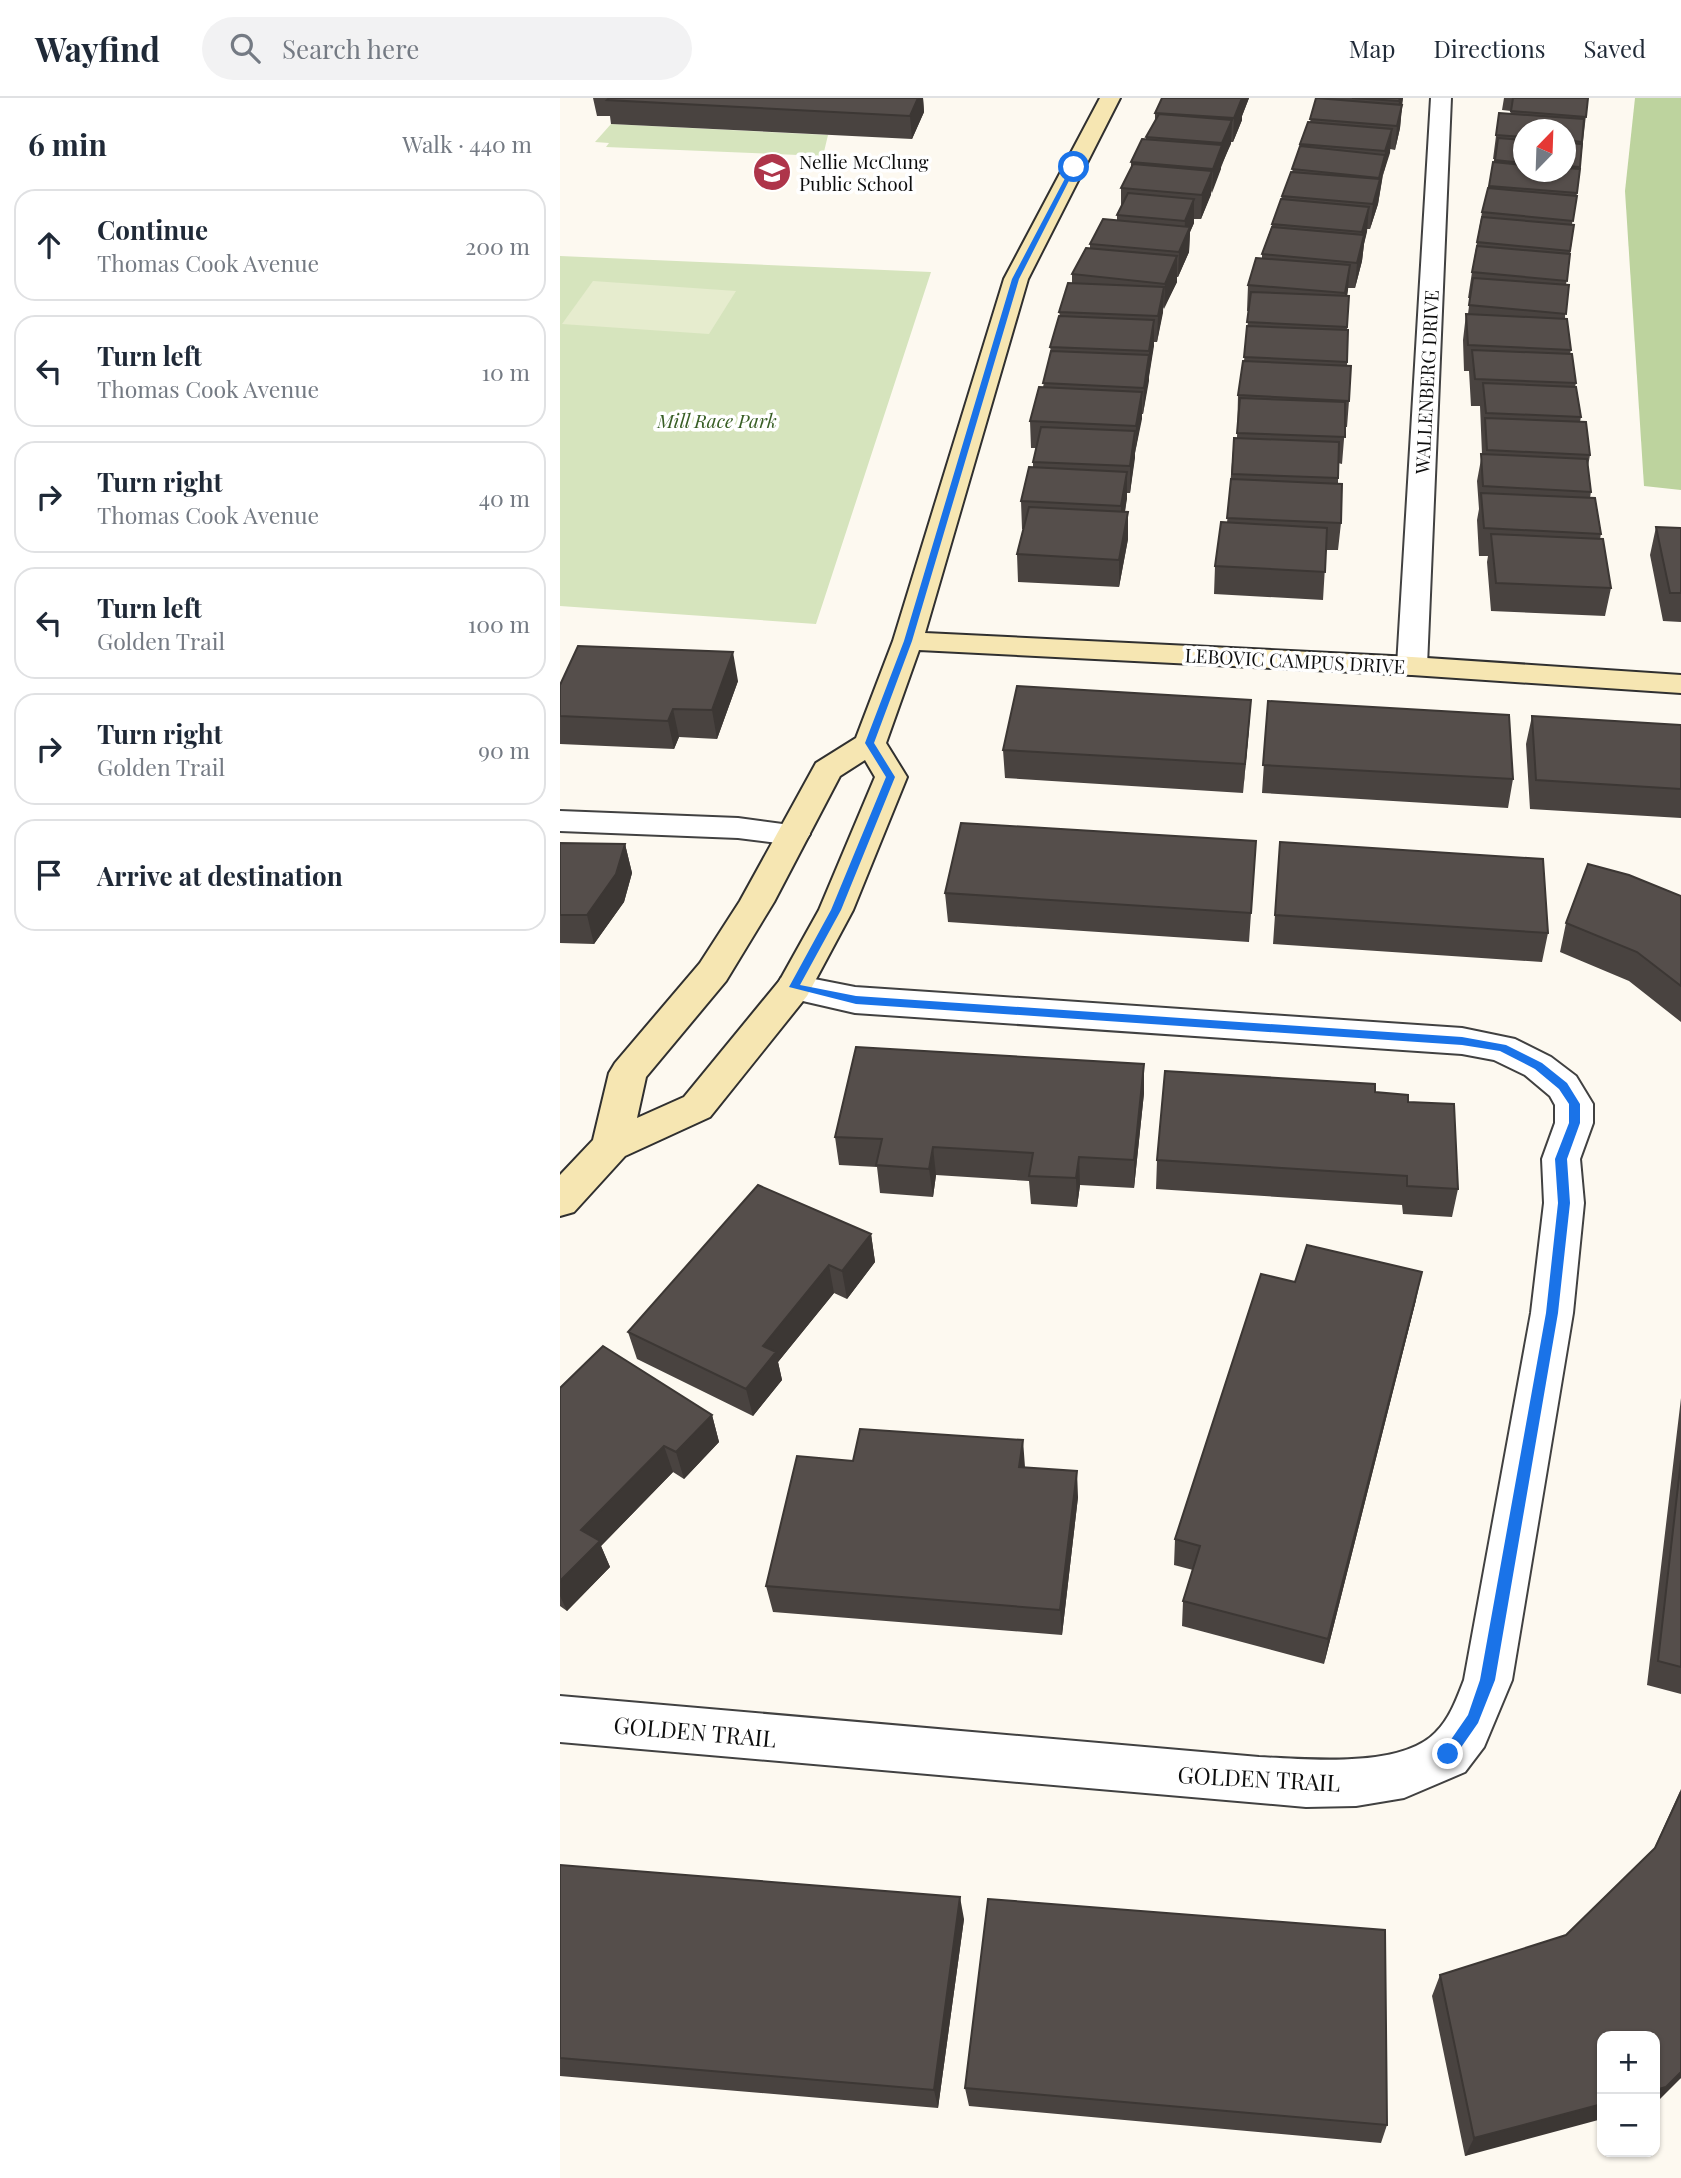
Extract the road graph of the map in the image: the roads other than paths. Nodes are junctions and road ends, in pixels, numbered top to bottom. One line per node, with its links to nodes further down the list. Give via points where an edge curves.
1 (1110, 98): 3 (street, via 1016,279)
2 (1441, 98): 4 (street, WALLENBERG DRIVE)
3 (908, 641): 4 (street, LEBOVIC CAMPUS DRIVE); 6 (street)
4 (1412, 666): 5 (street, LEBOVIC CAMPUS DRIVE)
5 (1681, 684)
6 (870, 743): 8 (street, via 827,770); 9 (street, via 891,777 836,910)
7 (560, 821): 8 (street)
8 (793, 834): 10 (street, via 713,972 628,1073)
9 (794, 987): 10 (street, via 697,1107); 12 (street, GOLDEN TRAIL, via 856,1000 1462,1041 1502,1048 1538,1066 1563,1086 1574,1104 1574,1123 1561,1159 1564,1203 1552,1313 1488,1680 1473,1718 1448,1754 1410,1771 1341,1785)
10 (611, 1146): 11 (street)
11 (560, 1201)
12 (560, 1719)

